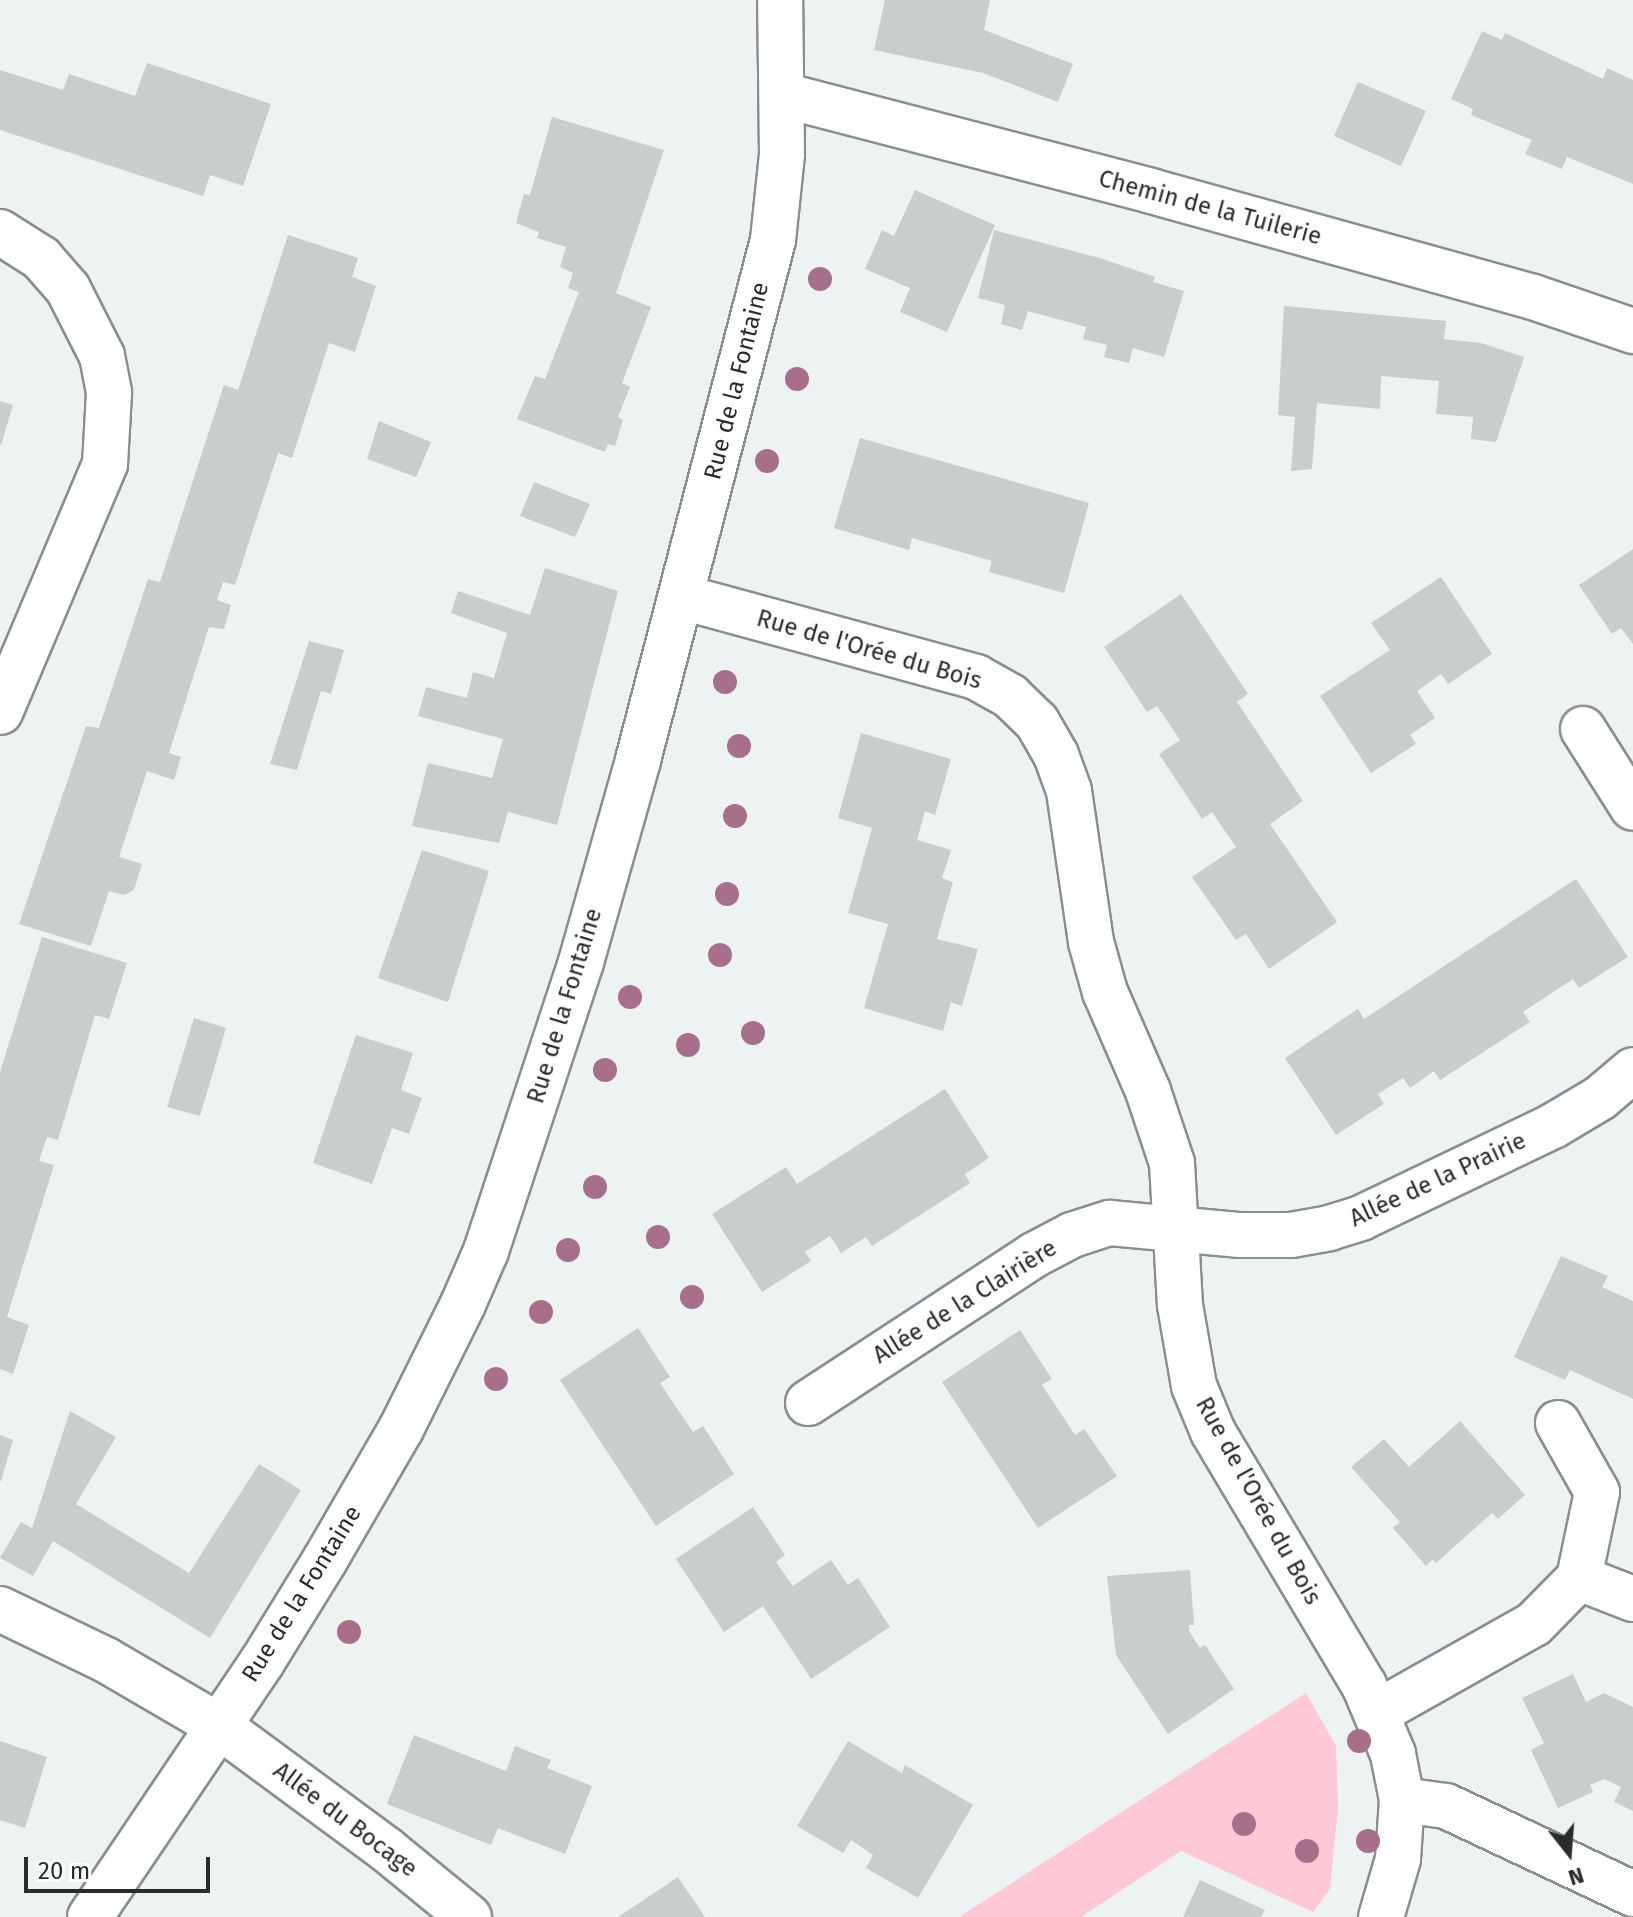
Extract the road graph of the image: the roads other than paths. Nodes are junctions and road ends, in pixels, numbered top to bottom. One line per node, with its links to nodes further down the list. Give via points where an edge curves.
1 (780, 0): 2 (street, Rue de la Fontaine)
2 (783, 95): 4 (street, Chemin de la Tuilerie, via 1533,297); 5 (street, Rue de la Fontaine, via 773,240)
3 (0, 232): 6 (street, via 41,258 68,289 102,356 109,393 105,464)
4 (1633, 331)
5 (682, 597): 10 (street, Rue de l'Orée du Bois, via 976,677 1010,696 1037,722 1069,791 1091,942 1110,1007 1148,1091 1172,1163); 17 (street, Rue de la Fontaine, via 581,962 480,1264 382,1462)
6 (0, 712)
7 (1583, 729): 8 (street)
8 (1633, 808)
9 (1633, 1070): 10 (street, Allée de la Prairie, via 1600,1098 1553,1126 1361,1218 1291,1235)
10 (1177, 1228): 11 (street, Allée de la Clairière, via 1110,1223 1072,1235); 16 (street, Rue de l'Orée du Bois, via 1184,1346 1194,1386 1213,1432)
11 (808, 1403)
12 (1558, 1423): 13 (street, via 1597,1492)
13 (1579, 1578): 14 (street); 16 (street, via 1534,1624)
14 (1633, 1599)
15 (0, 1609): 17 (street, Allée du Bocage, via 106,1660)
16 (1376, 1713): 18 (street, Rue de l'Orée du Bois, via 1393,1754)
17 (219, 1726): 20 (street, Rue de la Fontaine); 21 (street, Allée du Bocage)
18 (1402, 1800): 19 (street, via 1446,1806); 22 (street, Rue de l'Orée du Bois, via 1398,1859)
19 (1633, 1894)
20 (90, 1917)
21 (469, 1917)
22 (1381, 1917)

